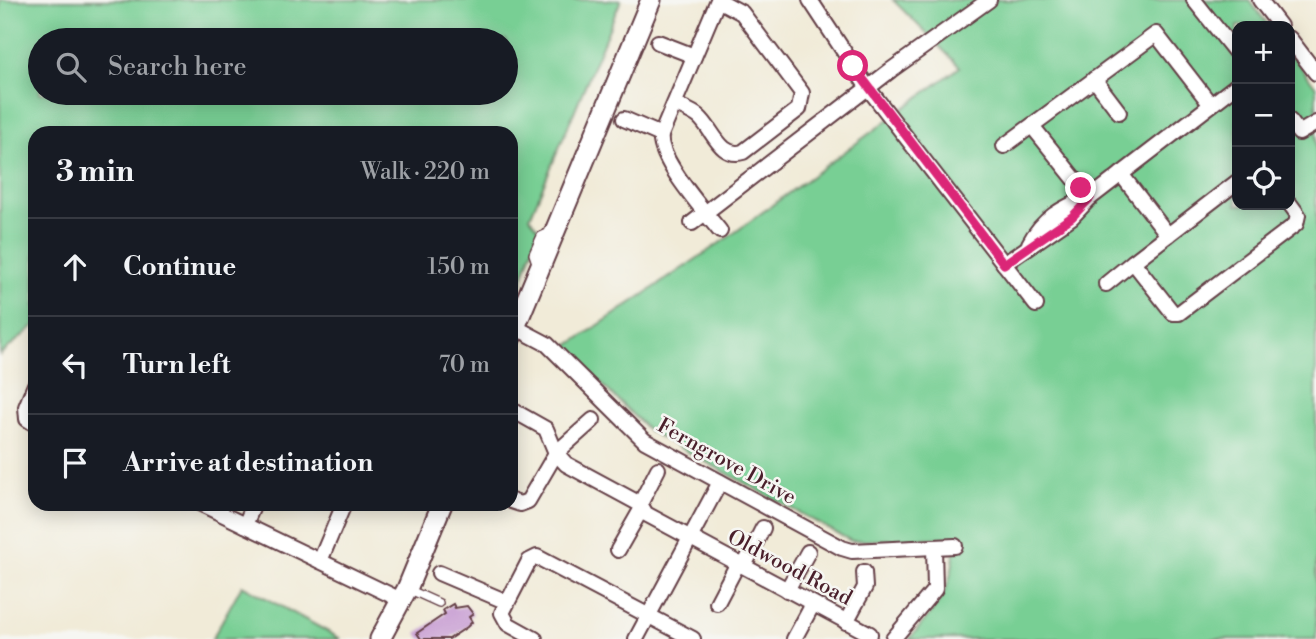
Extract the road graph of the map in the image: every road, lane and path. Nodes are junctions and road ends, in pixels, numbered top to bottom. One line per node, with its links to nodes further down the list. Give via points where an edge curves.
1 (651, 0): 36 (street)
2 (810, 0): 13 (street)
3 (989, 0): 13 (street)
4 (1194, 0): 9 (street)
5 (1260, 0): 6 (street)
6 (1276, 21)
7 (658, 42): 10 (street)
8 (1295, 46): 11 (street)
9 (1232, 48)
10 (694, 56): 15 (street); 15 (street, via 718,0 742,13 802,93 801,106 736,153 723,148 696,114)
11 (1316, 73)
12 (1094, 79): 16 (street, via 1156,34); 17 (street); 20 (street)
13 (868, 88): 28 (street); 33 (street)
14 (1232, 89): 16 (street)
15 (674, 104): 22 (street)
16 (1211, 105): 24 (street)
17 (1119, 112)
18 (624, 119): 22 (street)
19 (1316, 123): 21 (street, via 1299,133)
20 (1032, 126): 23 (street); 26 (street)
21 (1295, 128)
22 (661, 135): 28 (street, via 662,152)
23 (1004, 146)
24 (1121, 174): 26 (street); 31 (street)
25 (1232, 186): 31 (street)
26 (1090, 198): 33 (street, via 1072,217)
27 (1294, 210): 32 (street, via 1296,224 1179,313 1173,313)
28 (705, 213): 29 (street); 30 (street)
29 (692, 223)
30 (720, 231)
31 (1167, 235): 32 (street)
32 (1133, 262): 34 (street)
33 (1004, 264): 35 (street)
34 (1106, 284)
35 (1036, 305)
36 (518, 317)
37 (518, 333): 42 (street, Ferngrove Drive, via 550,346 645,441)
38 (518, 413): 40 (street, via 546,429)
39 (593, 420): 40 (street)
40 (556, 453): 43 (street, via 528,501); 44 (street, Oldwood Road, via 566,464)
41 (658, 469): 44 (street)
42 (720, 482): 51 (street); 53 (street, Ferngrove Drive, via 849,551)
43 (518, 503)
44 (641, 506): 51 (street, Oldwood Road, via 646,514); 54 (street)
45 (216, 511): 49 (street)
46 (251, 511): 49 (street)
47 (341, 511): 56 (street)
48 (439, 511): 61 (street)
49 (245, 525): 56 (street)
50 (764, 528): 57 (street)
51 (691, 538): 57 (street, Oldwood Road); 66 (street)
52 (955, 546): 53 (street, Ferngrove Drive)
53 (934, 547): 74 (street, via 933,592)
54 (618, 550)
55 (808, 552): 60 (street)
56 (320, 561): 61 (street)
57 (741, 565): 60 (street, Oldwood Road); 64 (street)
58 (864, 572): 67 (street, via 865,587)
59 (439, 573): 62 (street)
60 (787, 590): 65 (street, Oldwood Road)
61 (404, 594): 63 (lane); 69 (street)
62 (507, 602): 66 (street, via 529,561 537,557); 70 (street, via 502,613 505,622)
63 (439, 603)
64 (717, 603)
65 (813, 604): 67 (street, Oldwood Road); 73 (street)
66 (649, 615): 71 (street); 72 (street)
67 (846, 622): 68 (street, Oldwood Road)
68 (870, 634)
69 (380, 639)
70 (535, 639)
71 (636, 639)
72 (693, 639)
73 (794, 639)
74 (893, 639)

